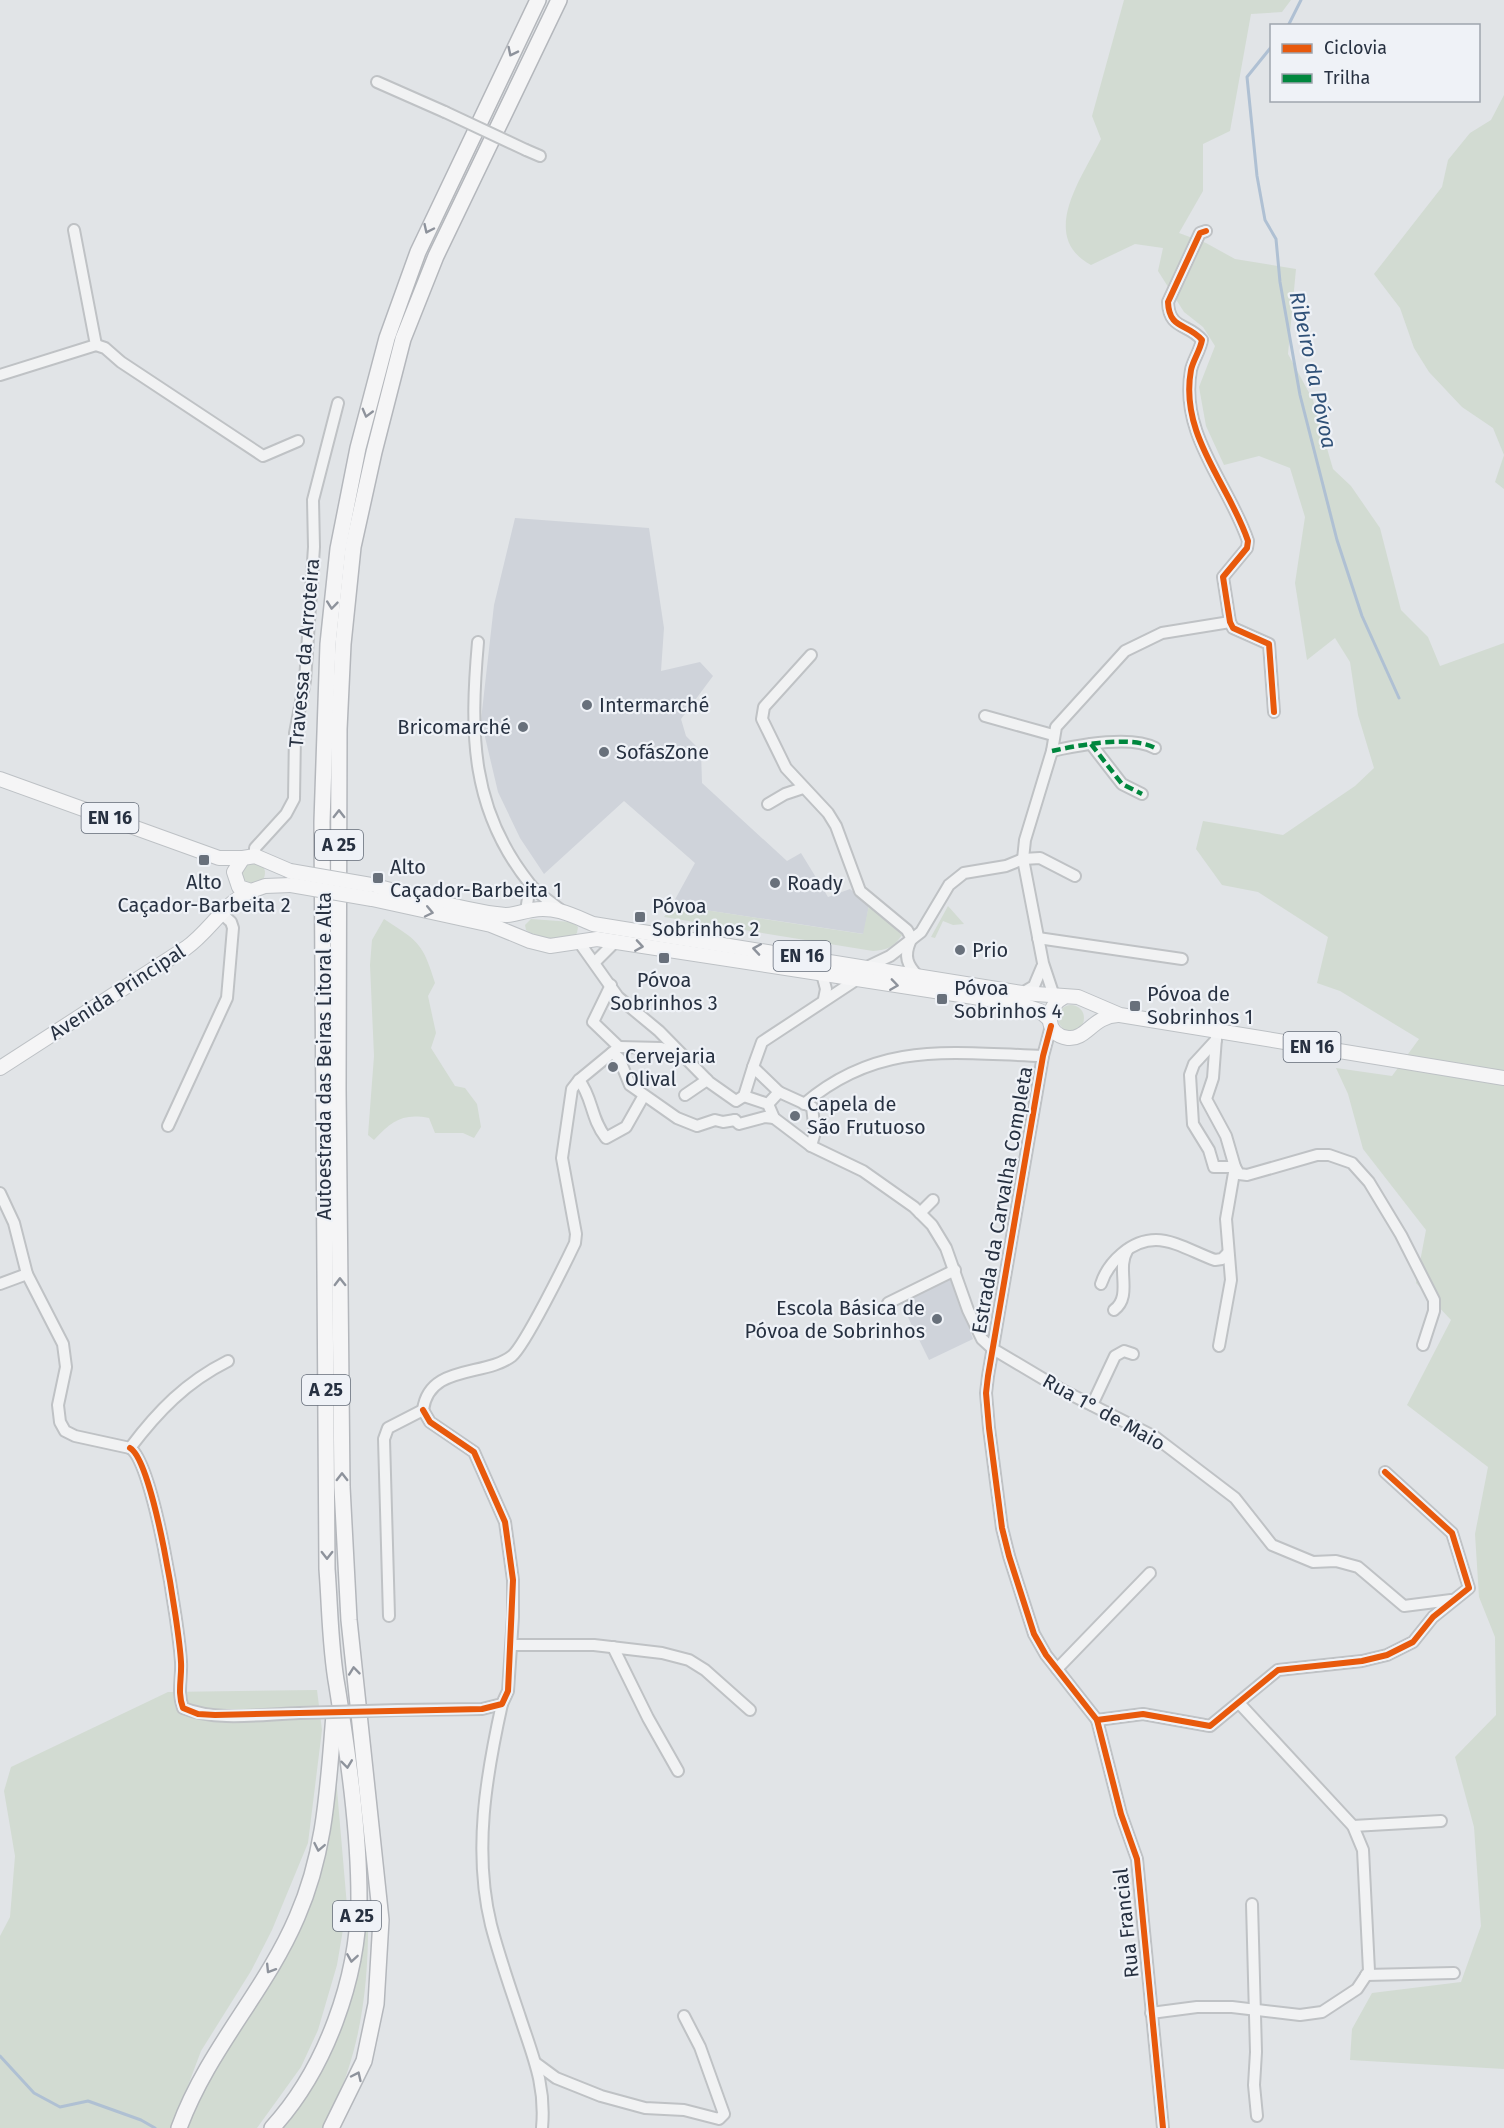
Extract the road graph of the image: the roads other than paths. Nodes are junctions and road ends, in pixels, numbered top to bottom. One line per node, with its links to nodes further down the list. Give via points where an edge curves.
1 (538, 0): 107 (highway, Autoestrada das Beiras Litoral e Alta / A 25, one-way to 107, via 417,252 387,338 360,437 338,549 328,644 322,822 327,1569)
2 (559, 0): 125 (highway, Autoestrada das Beiras Litoral e Alta / A 25, one-way to 2, via 364,2061 376,2004 381,1920 349,1620 342,1487 338,1043 343,644 356,537 403,339 436,256)
3 (377, 82): 4 (street, bridge)
4 (540, 156)
5 (74, 230): 7 (street)
6 (1206, 231): 11 (street, via 1200,233 1168,309 1172,320 1202,340 1189,386 1194,420 1208,461 1248,541 1247,548 1223,577)
7 (96, 345): 8 (street); 10 (street, via 263,456)
8 (0, 375)
9 (338, 403): 25 (street, Travessa da Arroteira, via 313,500 314,547 305,681 295,734 294,799 286,814 255,848)
10 (298, 441)
11 (1230, 622): 14 (street, via 1233,628 1269,644); 16 (street, via 1162,633 1125,651 1061,721)
12 (478, 642): 30 (street, via 473,726 485,805)
13 (810, 655): 21 (street, via 762,712 779,756)
14 (1274, 712)
15 (985, 716): 16 (street)
16 (1053, 735): 19 (street)
17 (1091, 744): 18 (street, via 1146,743); 19 (street); 22 (street, via 1116,779)
18 (1155, 748)
19 (1052, 751): 26 (street)
20 (0, 779): 24 (main road, EN 16)
21 (803, 788): 23 (street); 39 (street, via 836,826 860,891 907,930)
22 (1142, 794)
23 (768, 804)
24 (219, 858): 25 (main road, EN 16); 27 (main road, EN 16)
25 (254, 858): 27 (main road); 29 (main road, EN 16); 31 (main road, via 270,876)
26 (1023, 859): 28 (street, via 1041,858); 38 (street); 39 (street, via 956,878 929,922)
27 (235, 875): 32 (main road, EN 16, via 239,887); 33 (main road, Avenida Principal, via 233,894)
28 (1075, 876)
29 (290, 878): 31 (main road, EN 16); 35 (main road, EN 16, bridge, via 371,885 495,914); 37 (main road, EN 16, one-way to 37, bridge, via 491,925)
30 (530, 885): 34 (street); 35 (street)
31 (265, 886): 32 (main road, EN 16)
32 (251, 891): 33 (main road, Avenida Principal)
33 (224, 911): 63 (main road, Avenida Principal, via 204,935 186,948); 75 (street, via 233,928 227,998)
34 (562, 911): 35 (main road, EN 16); 36 (main road, EN 16)
35 (524, 913): 37 (main road, via 518,925)
36 (582, 919): 40 (main road, via 586,930); 45 (main road, EN 16, one-way to 36, via 592,924)
37 (521, 936): 40 (main road, EN 16, via 550,946)
38 (1038, 938): 42 (street); 44 (street)
39 (912, 939): 45 (street, via 890,956); 47 (street, via 906,952 907,962)
40 (580, 941): 41 (main road, EN 16); 43 (street)
41 (615, 942): 43 (street); 46 (main road, EN 16, one-way to 46)
42 (1182, 959)
43 (595, 962): 49 (street)
44 (1043, 963): 50 (street, via 1035,986); 51 (street)
45 (866, 967): 47 (main road, EN 16)
46 (822, 974): 48 (main road, EN 16); 52 (street)
47 (918, 976): 50 (main road, EN 16)
48 (856, 980): 52 (street); 55 (main road, EN 16, one-way to 55, via 1019,1004 1040,1011)
49 (611, 985): 59 (street, via 593,1022); 60 (street, via 618,997)
50 (1022, 993): 51 (main road, EN 16)
51 (1059, 996): 53 (main road, EN 16); 55 (main road, via 1052,1006)
52 (824, 999): 62 (street, via 762,1042)
53 (1084, 1001): 54 (main road, EN 16); 56 (main road, via 1091,1013)
54 (1120, 1015): 56 (main road, EN 16, via 1103,1017); 57 (main road, EN 16)
55 (1050, 1023): 58 (main road, EN 16, via 1060,1036); 61 (street, Estrada da Carvalha Completa)
56 (1090, 1026): 58 (main road, EN 16, via 1080,1036)
57 (1216, 1036): 64 (main road, EN 16); 77 (street, via 1213,1078 1206,1099 1226,1136); 77 (street, via 1190,1075 1193,1124 1214,1167)
58 (1067, 1038): 61 (street, Estrada da Carvalha Completa, via 1053,1041)
59 (615, 1050): 60 (street, via 661,1048); 66 (street); 69 (street, via 627,1081)
60 (680, 1054): 65 (street)
61 (1043, 1056): 72 (street, via 933,1053 885,1058 854,1070); 89 (street, Estrada da Carvalha Completa)
62 (753, 1067): 67 (street); 70 (street)
63 (0, 1068)
64 (1504, 1078)
65 (707, 1080): 68 (street); 70 (street)
66 (577, 1082): 69 (street, via 587,1090 596,1126 606,1138 626,1127); 98 (street, via 567,1110 562,1158 575,1243 519,1349 501,1362 448,1377 431,1392)
67 (779, 1092): 71 (street); 72 (street)
68 (685, 1095)
69 (643, 1097): 74 (street, via 697,1126 715,1120)
70 (740, 1098): 71 (street); 74 (street)
71 (768, 1104): 73 (street)
72 (804, 1104): 76 (street, via 812,1107 815,1131)
73 (774, 1118): 74 (street, via 739,1124); 76 (street)
74 (735, 1120)
75 (168, 1126)
76 (811, 1146): 80 (street, via 863,1172)
77 (1235, 1167): 82 (street, via 1226,1219); 91 (street, via 1239,1174 1247,1174 1308,1156 1329,1155 1362,1172 1401,1234 1434,1300)
78 (0, 1193): 84 (street, via 14,1224)
79 (933, 1200): 80 (street)
80 (920, 1213): 83 (street, via 932,1225)
81 (1127, 1250): 82 (street, via 1156,1240 1215,1260 1222,1260); 86 (street, via 1105,1271); 88 (street, via 1121,1269 1124,1298)
82 (1228, 1253): 92 (street, via 1231,1280)
83 (955, 1270): 87 (street); 90 (street)
84 (27, 1274): 85 (street); 99 (street, via 63,1344 66,1367 58,1405 65,1431)
85 (0, 1284)
86 (1101, 1284)
87 (888, 1304)
88 (1114, 1310)
89 (995, 1336): 90 (street); 93 (street, Estrada da Carvalha Completa)
90 (982, 1339): 93 (street, Rua 1° de Maio); 96 (street)
91 (1423, 1345)
92 (1219, 1346)
93 (993, 1349): 96 (street, Estrada da Carvalha Completa); 97 (street, Rua 1° de Maio)
94 (1133, 1354): 97 (street, via 1124,1351 1115,1356)
95 (228, 1361): 99 (street, via 182,1389)
96 (990, 1367): 106 (street, Estrada da Carvalha Completa, via 986,1393 1002,1528 1034,1634)
97 (1092, 1405): 102 (street, Rua 1° de Maio, via 1155,1437 1235,1498 1272,1545 1313,1562 1336,1561 1358,1566 1404,1606)
98 (423, 1410): 103 (street, via 388,1428 384,1439); 104 (street, via 430,1422 474,1452 505,1522 513,1580)
99 (130, 1448): 108 (street, bridge, via 136,1452 148,1480 162,1539 181,1664 179,1698 183,1708 215,1715 482,1709)
100 (1385, 1472): 102 (street, via 1452,1533 1468,1588)
101 (1150, 1573): 106 (street)
102 (1451, 1600): 109 (street, via 1413,1641 1387,1655 1278,1670)
103 (389, 1616)
104 (512, 1645): 105 (street); 108 (street, via 508,1691)
105 (613, 1647): 110 (street, via 689,1660); 112 (street)
106 (1057, 1669): 111 (street, Estrada da Carvalha Completa)
107 (336, 1685): 123 (highway, one-way to 123, via 327,1812 315,1868 297,1917 272,1965 218,2046); 124 (highway, Autoestrada das Beiras Litoral e Alta / A 25, one-way to 124, via 353,1815 359,1900 352,1961 320,2056)
108 (502, 1704): 121 (street, via 483,1817 484,1883 491,1925)
109 (1240, 1704): 111 (street, via 1210,1726 1143,1714); 114 (street)
110 (750, 1710)
111 (1097, 1720): 119 (street, Rua Francial, via 1137,1859)
112 (678, 1771)
113 (1441, 1821): 114 (street)
114 (1353, 1826): 117 (street, via 1363,1850 1369,1971)
115 (1252, 1904): 118 (street)
116 (1454, 1973): 117 (street)
117 (1366, 1975): 118 (street, via 1357,1989 1322,2012 1300,2015)
118 (1255, 2011): 119 (street, via 1197,2007); 122 (street)
119 (1151, 2013): 127 (street, Rua Francial)
120 (684, 2016): 121 (street, via 700,2047 724,2114 719,2119 684,2110 645,2108 602,2096 556,2078)
121 (537, 2064): 126 (street, via 544,2102)
122 (1257, 2116)
123 (179, 2128)
124 (272, 2128)
125 (331, 2128)
126 (542, 2128)
127 (1163, 2128)

